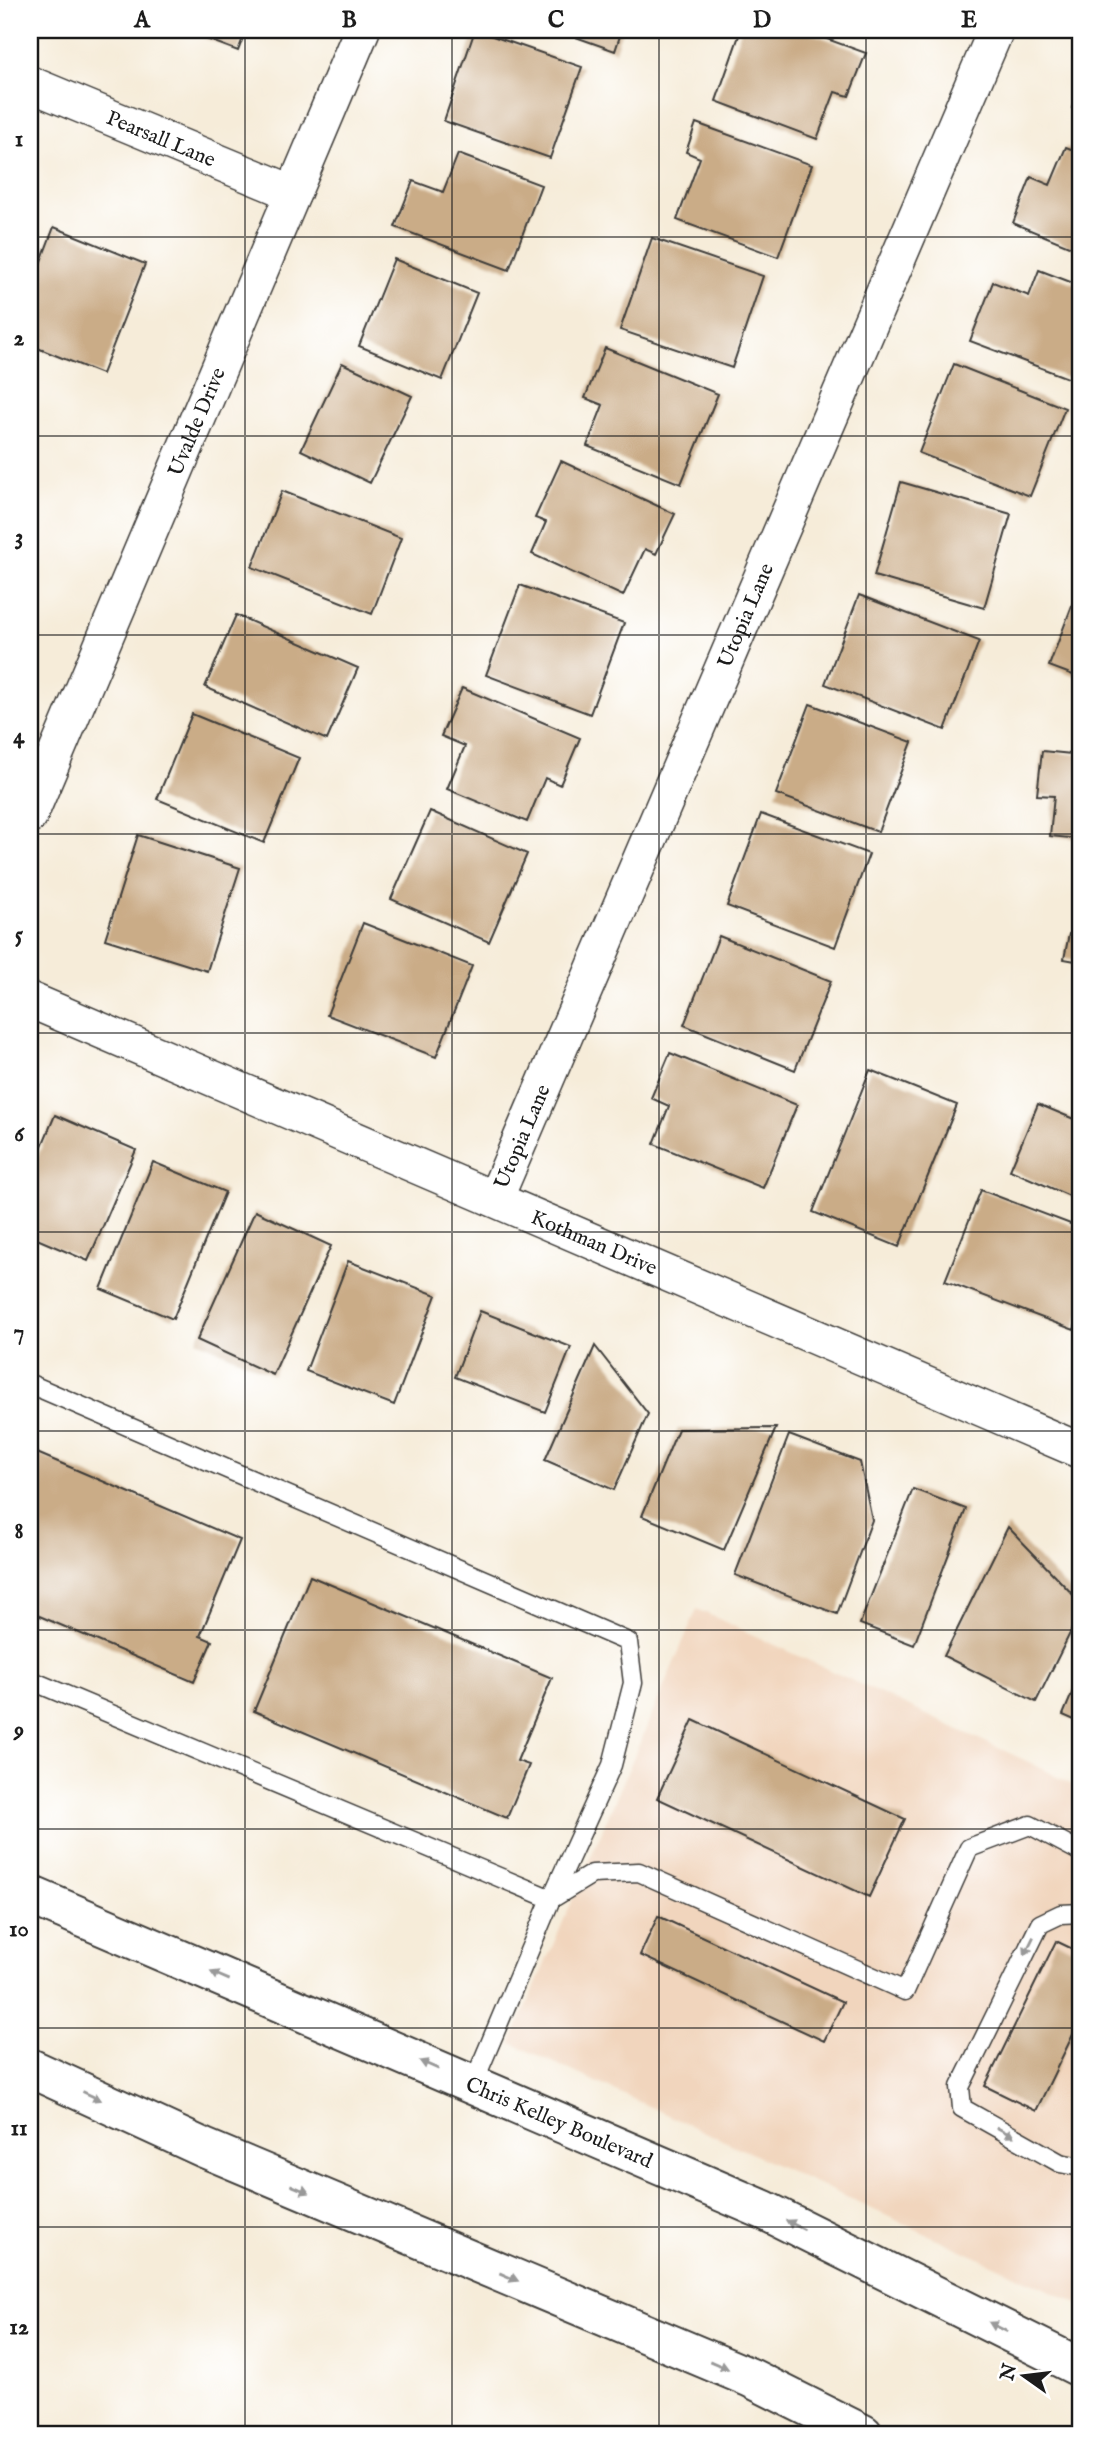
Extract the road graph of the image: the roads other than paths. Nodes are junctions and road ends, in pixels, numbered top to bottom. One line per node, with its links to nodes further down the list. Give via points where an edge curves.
1 (362, 30): 4 (street, Uvalde Drive)
2 (996, 30): 7 (street, Utopia Lane)
3 (30, 84): 4 (street, Pearsall Lane)
4 (293, 193): 5 (street, Uvalde Drive)
5 (30, 815)
6 (30, 1000): 7 (street, Kothman Drive)
7 (495, 1199): 9 (street, Kothman Drive)
8 (30, 1384): 13 (lane, via 628,1643 633,1683 612,1765)
9 (1081, 1451)
10 (30, 1680): 13 (lane)
11 (1081, 1852): 13 (lane, via 1030,1825 969,1848 905,1991 639,1872 592,1874)
12 (30, 1895): 16 (main road, Chris Kelley Boulevard, one-way to 12)
13 (551, 1899): 16 (lane)
14 (1081, 1913): 17 (lane, one-way to 17, via 1061,1914 1040,1924 960,2087 962,2108 1060,2163)
15 (30, 2068): 19 (main road, one-way to 19, via 204,2148 751,2378)
16 (473, 2084): 18 (main road, Chris Kelley Boulevard, one-way to 16, via 764,2210)
17 (1081, 2167)
18 (1081, 2368)
19 (863, 2434)

